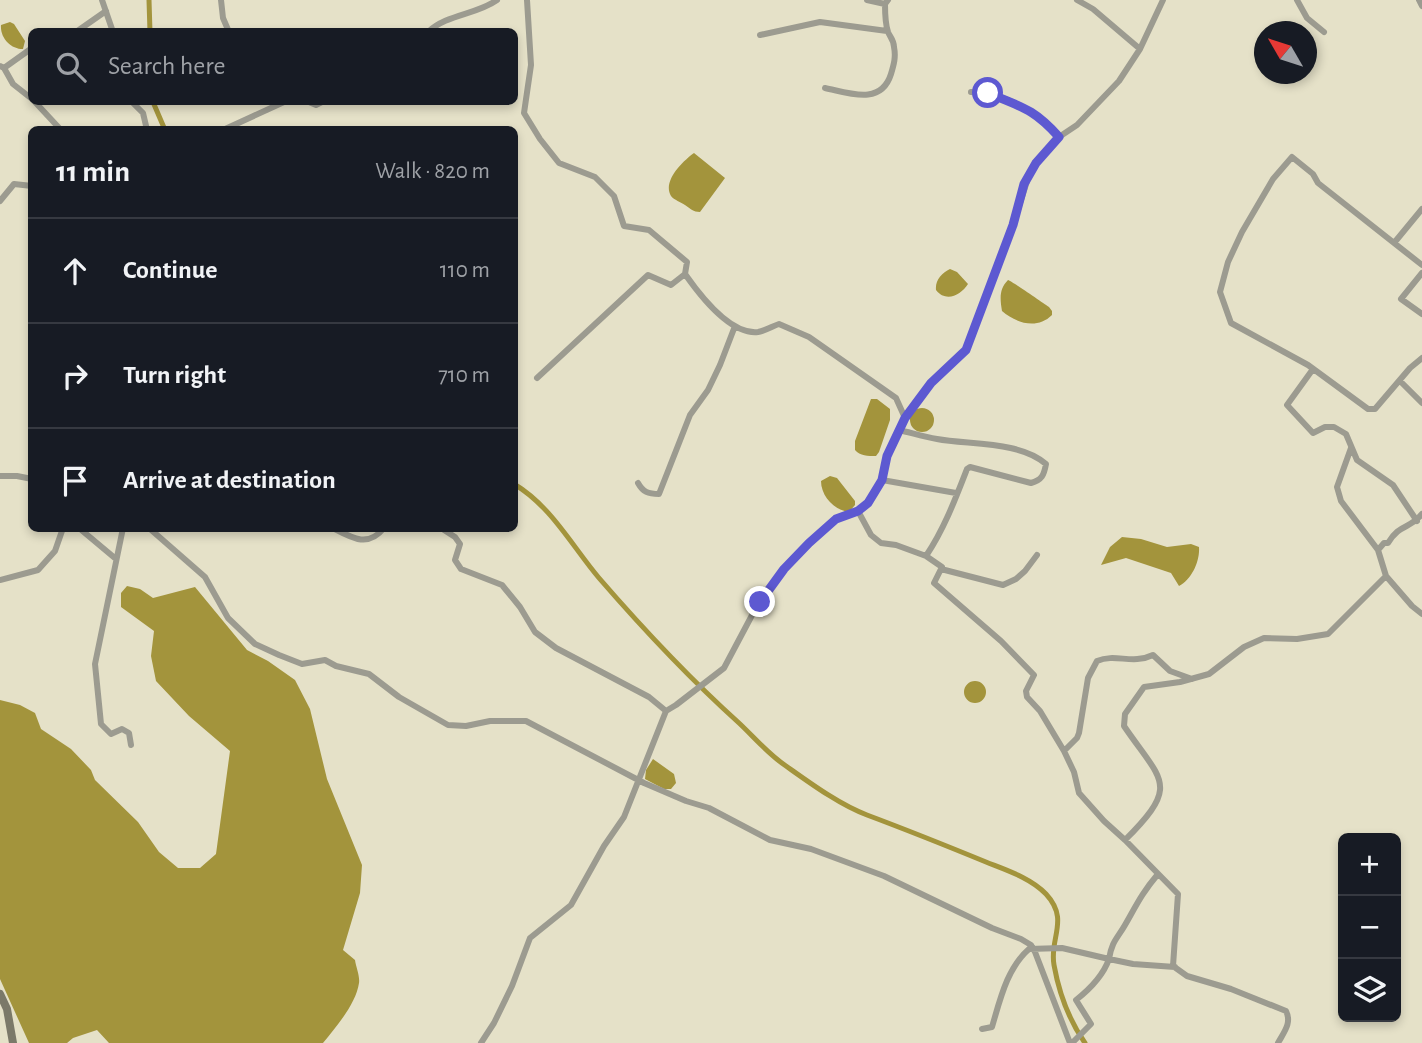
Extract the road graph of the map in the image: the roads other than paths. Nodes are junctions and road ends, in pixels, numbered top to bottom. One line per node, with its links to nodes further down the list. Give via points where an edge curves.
1 (102, 0): 12 (street)
2 (221, 0): 15 (street)
3 (497, 0): 16 (street)
4 (527, 0): 41 (street, via 531,65 524,113 559,163 595,177 614,196 624,226 649,230 687,262)
5 (867, 0): 10 (street)
6 (1077, 0): 20 (street)
7 (1163, 0): 20 (street)
8 (1297, 0): 18 (street, via 1307,18)
9 (1419, 0): 11 (street)
10 (886, 2): 17 (street)
11 (1422, 6)
12 (106, 11): 13 (street); 14 (street)
13 (82, 28)
14 (112, 28)
15 (227, 28)
16 (432, 28)
17 (887, 31): 19 (street, via 820,22); 23 (street, via 894,43 895,62 880,91 860,96)
18 (1324, 32)
19 (760, 36)
20 (1140, 49): 34 (street, via 1119,81 1077,125)
21 (28, 51): 22 (street)
22 (2, 67): 25 (street)
23 (825, 88)
24 (971, 92): 34 (street, via 988,93 1030,110)
25 (28, 96)
26 (38, 105): 31 (street)
27 (135, 105): 30 (street)
28 (140, 105): 30 (street)
29 (277, 105): 33 (street)
30 (140, 110): 32 (street)
31 (57, 126)
32 (146, 126)
33 (232, 126)
34 (1059, 137): 49 (street, via 1024,184 966,350 931,383)
35 (28, 186): 36 (street, via 14,184)
36 (0, 201)
37 (1422, 209): 38 (street)
38 (1394, 243): 39 (street); 45 (street, via 1292,157 1273,179 1242,232 1220,292 1231,323)
39 (1422, 265)
40 (1422, 273): 42 (street, via 1401,299)
41 (685, 274): 43 (street, via 704,301); 46 (street, via 671,285 648,275)
42 (1422, 314)
43 (735, 326): 49 (street, via 757,332 779,324 809,337 896,398); 55 (street, via 708,390 690,415 659,494 642,490)
44 (1422, 358): 47 (street)
45 (1312, 369): 47 (street, via 1373,410); 51 (street, via 1287,405 1313,433 1334,427 1346,434)
46 (537, 378)
47 (1400, 381): 48 (street)
48 (1422, 402)
49 (905, 418): 50 (street)
50 (899, 430): 54 (street); 56 (street, via 1008,449 1046,464 1044,475 1031,483 970,467)
51 (1352, 447): 59 (street, via 1357,460 1393,485); 67 (street, via 1337,487 1341,500)
52 (0, 476): 53 (street)
53 (28, 478)
54 (882, 480): 56 (street); 57 (street)
55 (638, 482)
56 (956, 493): 69 (street, via 948,520)
57 (858, 511): 69 (street, via 881,543); 76 (street, via 836,519 784,569 724,668)
58 (1422, 514): 59 (street)
59 (1417, 521): 67 (street, via 1396,529)
60 (62, 532): 73 (street, via 55,551 38,570)
61 (84, 532): 70 (street)
62 (122, 532): 70 (street)
63 (154, 532): 79 (street, via 205,577 228,618 255,644 302,664 324,660 369,674 448,725 526,721)
64 (343, 532): 65 (street, via 367,541)
65 (381, 532)
66 (447, 532): 76 (street, via 460,544 455,560 461,569 502,585 535,632)
67 (1378, 550): 72 (street)
68 (1037, 555): 71 (street, via 1016,579 1003,584)
69 (926, 556): 71 (street)
70 (116, 559): 77 (street, via 95,664 101,724 110,734 122,729 129,733)
71 (941, 569): 78 (street, via 934,583 1034,675 1027,697)
72 (1386, 576): 74 (street); 75 (street, via 1328,635 1265,638 1244,647 1209,674)
73 (0, 580)
74 (1422, 614)
75 (1193, 679): 78 (street, via 1170,671 1153,655 1142,660 1106,657 1097,661 1088,678 1079,733); 80 (street, via 1144,687 1125,714 1124,726 1157,773 1160,799)
76 (666, 710): 79 (street)
77 (131, 745)
78 (1064, 751): 80 (street, via 1085,802)
79 (640, 781): 82 (street, via 709,808 770,840 820,851 884,876); 88 (street, via 624,817 571,905 530,938 512,986)
80 (1125, 840): 81 (street)
81 (1158, 874): 83 (street, via 1114,939); 84 (street, via 1178,894)
82 (1033, 948): 83 (street, via 1062,948); 86 (street, via 1010,973 992,1027); 89 (street)
83 (1109, 959): 84 (street); 89 (street, via 1090,989 1076,1000 1091,1024)
84 (1175, 967): 90 (street, via 1195,979 1286,1011 1290,1018)
85 (0, 994): 87 (street)
86 (982, 1029)
87 (13, 1043)
88 (481, 1043)
89 (1071, 1043)
90 (1278, 1043)

